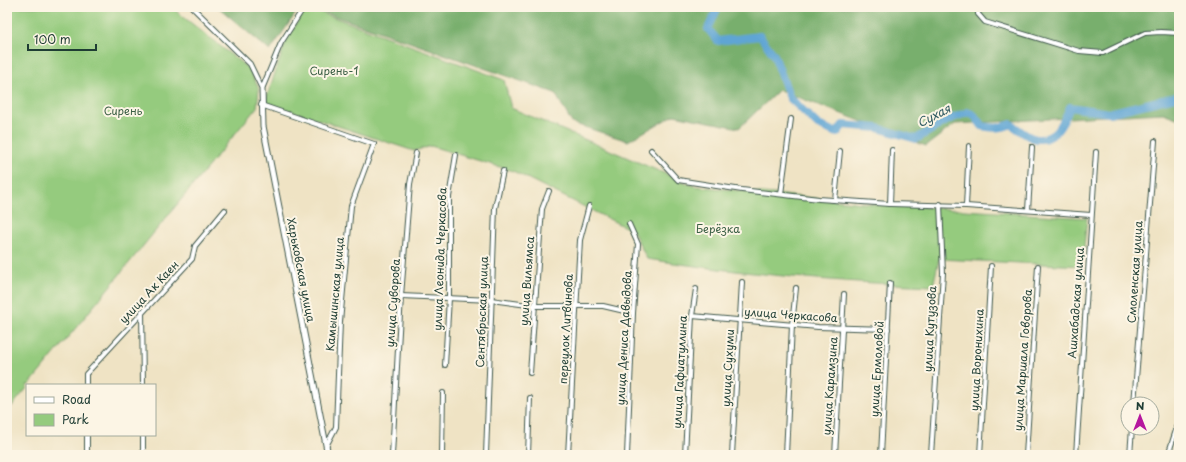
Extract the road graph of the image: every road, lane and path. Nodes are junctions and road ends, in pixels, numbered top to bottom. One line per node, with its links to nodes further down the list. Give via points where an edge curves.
1 (192, 7): 5 (street, via 250,64)
2 (304, 7): 5 (street, via 281,43)
3 (978, 7): 4 (street, via 978,14 985,22 1094,54 1111,51 1145,33)
4 (1179, 33)
5 (262, 89): 6 (street, Харьковская улица)
6 (262, 105): 59 (street, Харьковская улица, via 264,133); 59 (street, Камышинская улица, via 374,144 351,206 340,322 336,427)
7 (791, 119): 19 (street)
8 (1154, 141): 53 (street, Смоленская улица)
9 (969, 146): 24 (street)
10 (1032, 148): 26 (street)
11 (651, 150): 19 (street, via 678,180)
12 (892, 150): 21 (street)
13 (840, 151): 20 (street)
14 (1096, 152): 27 (street, Ашхабадская улица)
15 (416, 154): 36 (street, улица Суворова, via 410,184)
16 (456, 155): 37 (street, улица Леонида Черкасова, via 449,197)
17 (503, 171): 38 (street, Сентябрьская улица, via 496,208)
18 (549, 191): 39 (street, улица Вильямса, via 542,209)
19 (781, 194): 20 (street)
20 (836, 200): 21 (street)
21 (890, 204): 22 (street)
22 (940, 204): 24 (street); 74 (street, улица Кутузова, via 942,273)
23 (589, 206): 40 (street, переулок Литвинова, via 580,240)
24 (966, 206): 26 (street)
25 (226, 210): 41 (street, улица Ак Каен, via 195,246 192,259)
26 (1028, 210): 27 (street)
27 (1091, 215): 77 (street, Ашхабадская улица)
28 (628, 224): 42 (street, улица Дениса Давыдова, via 638,244)
29 (991, 266): 75 (street, улица Воронихина)
30 (1038, 266): 76 (street, улица Маршала Говорова)
31 (742, 282): 44 (street, улица Сухуми)
32 (890, 283): 47 (street, улица Ермоловой)
33 (796, 288): 45 (street)
34 (696, 289): 43 (street, улица Гафиатуллина)
35 (844, 294): 46 (street, улица Карамзина)
36 (402, 296): 37 (street); 63 (street, улица Суворова)
37 (449, 298): 38 (street); 48 (street, улица Леонида Черкасова)
38 (491, 300): 39 (street); 65 (street, Сентябрьская улица)
39 (535, 306): 40 (street); 49 (street, улица Вильямса)
40 (576, 307): 42 (street, via 603,306); 67 (street, переулок Литвинова)
41 (142, 311): 50 (street, улица Ак Каен, via 86,374); 51 (street)
42 (633, 313): 68 (street, улица Дениса Давыдова)
43 (692, 316): 44 (street, улица Черкасова); 69 (street, улица Гафиатуллина)
44 (740, 321): 45 (street, улица Черкасова); 70 (street, улица Сухуми)
45 (792, 325): 46 (street, улица Черкасова); 71 (street)
46 (843, 328): 47 (street, улица Черкасова); 72 (street, улица Карамзина)
47 (888, 329): 73 (street, улица Ермоловой)
48 (445, 365)
49 (530, 373)
50 (86, 384)
51 (143, 384)
52 (443, 393): 64 (street)
53 (1135, 396)
54 (530, 398): 66 (street)
55 (1179, 421): 79 (street)
56 (86, 436): 60 (street)
57 (143, 436): 61 (street)
58 (1131, 436): 78 (street)
59 (326, 447): 62 (street, Харьковская улица)
60 (87, 455)
61 (143, 455)
62 (328, 455)
63 (392, 455)
64 (442, 455)
65 (486, 455)
66 (528, 455)
67 (568, 455)
68 (627, 455)
69 (685, 455)
70 (732, 455)
71 (786, 455)
72 (835, 455)
73 (881, 455)
74 (931, 455)
75 (980, 455)
76 (1026, 455)
77 (1076, 455)
78 (1130, 455)
79 (1168, 455)

